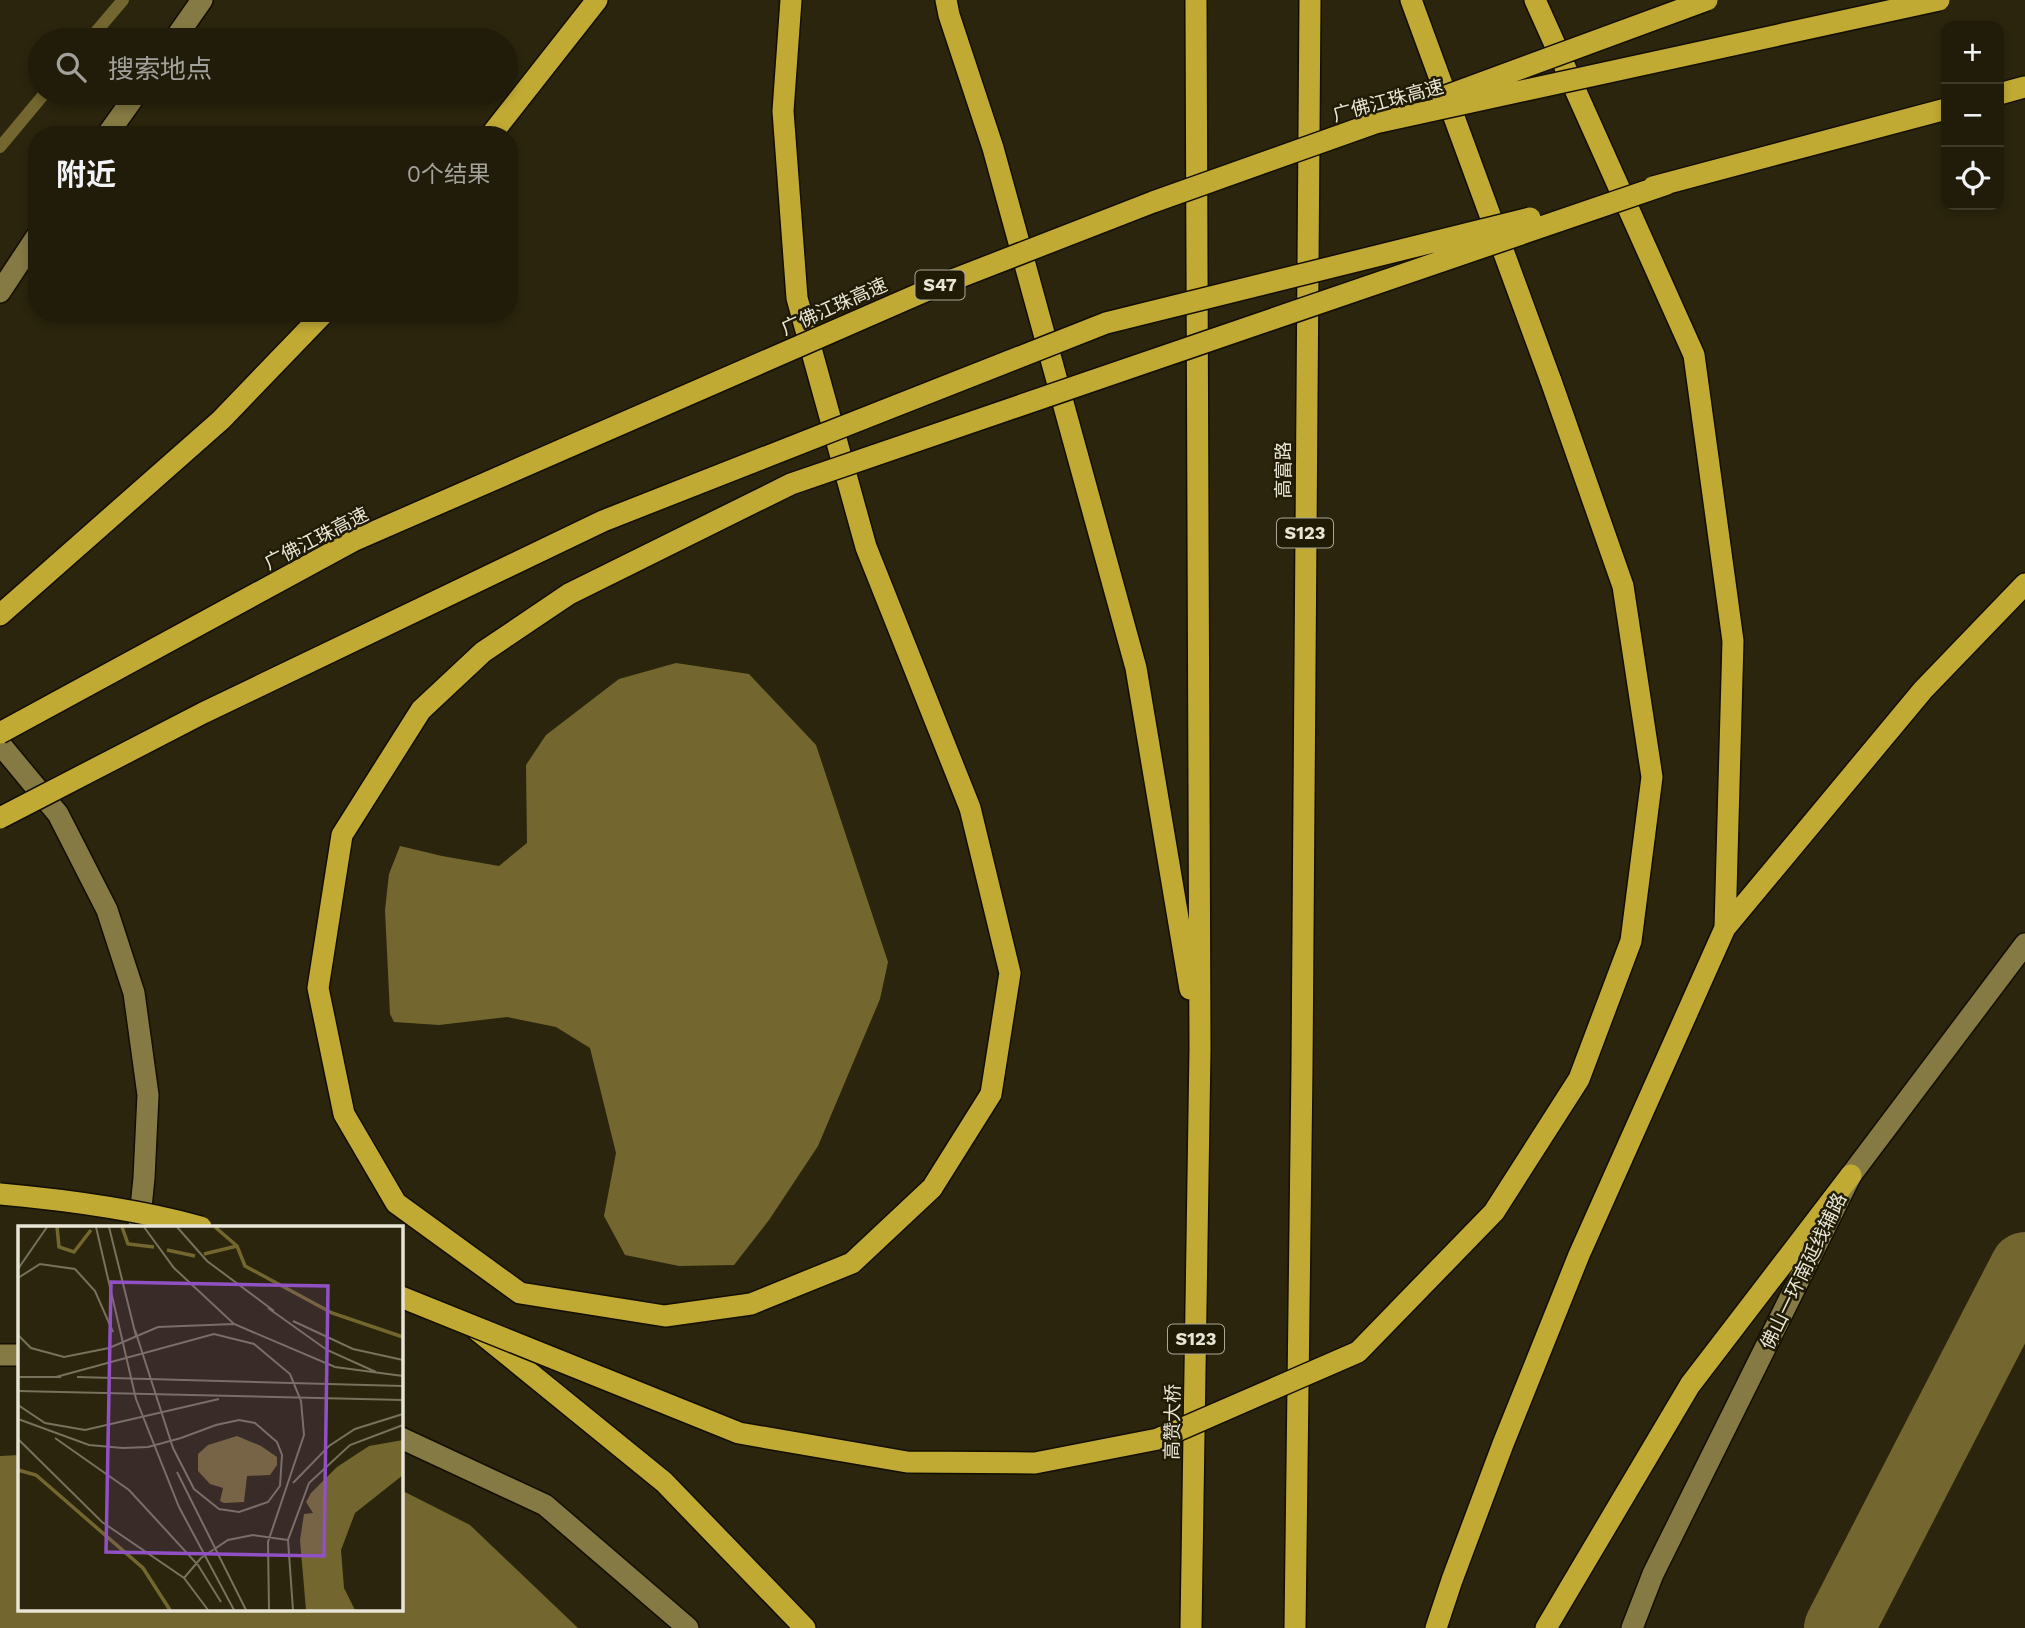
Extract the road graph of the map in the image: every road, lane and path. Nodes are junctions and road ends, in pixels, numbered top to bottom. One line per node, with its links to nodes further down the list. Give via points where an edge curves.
1 (202, 0): 11 (main road)
2 (597, 0): 14 (highway)
3 (791, 0): 21 (highway, bridge, via 783,111 797,298 866,547 970,808 1010,973 991,1094 932,1188 852,1263 751,1304 665,1316 520,1293 396,1203 344,1114 318,988 342,835 422,710 483,652 569,594 791,484)
4 (946, 0): 32 (highway, via 993,148 1136,668)
5 (1196, 0): 32 (highway, S123)
6 (1310, 0): 45 (highway, 高富路 / S123)
7 (1411, 0): 38 (highway, bridge, via 1623,586 1652,778 1631,941 1579,1079 1494,1212 1358,1352 1158,1439 1035,1462 907,1462 739,1433)
8 (1535, 0): 30 (highway, via 1694,355 1733,641)
9 (1707, 0): 18 (highway, bridge)
10 (1940, 0): 18 (highway, 广佛江珠高速 / S47, bridge)
11 (182, 28)
12 (2025, 87): 13 (highway)
13 (2004, 93)
14 (518, 101)
15 (128, 105): 19 (main road)
16 (515, 105): 20 (highway)
17 (1941, 110): 21 (highway, bridge)
18 (1375, 123): 27 (highway, 广佛江珠高速 / S47, bridge, via 937,286 354,541)
19 (113, 126)
20 (498, 126)
21 (1667, 184): 29 (highway, bridge, via 1106,323 603,521 203,713)
22 (28, 250): 23 (main road)
23 (0, 292)
24 (315, 322): 26 (highway, via 221,420)
25 (2025, 584): 30 (highway, via 1923,691)
26 (0, 615)
27 (0, 733)
28 (0, 744): 35 (main road, via 58,814 107,910 134,993 148,1095)
29 (0, 818)
30 (1725, 928): 46 (highway, via 1579,1255 1498,1456)
31 (2025, 944): 33 (main road, 佛山一环南延线辅路)
32 (1200, 1049): 44 (highway, 高赞大桥 / S123)
33 (1851, 1175): 47 (highway, via 1690,1385); 48 (main road, 佛山一环南延线辅路, via 1653,1574)
34 (0, 1194): 36 (highway, bridge)
35 (139, 1226)
36 (197, 1226)
37 (402, 1297): 38 (highway, bridge)
38 (470, 1324): 43 (highway, bridge, via 664,1482)
39 (0, 1354): 40 (main road)
40 (18, 1355)
41 (402, 1438): 42 (main road, via 545,1505)
42 (688, 1628)
43 (805, 1628)
44 (1191, 1628)
45 (1295, 1628)
46 (1436, 1628)
47 (1546, 1628)
48 (1632, 1628)

